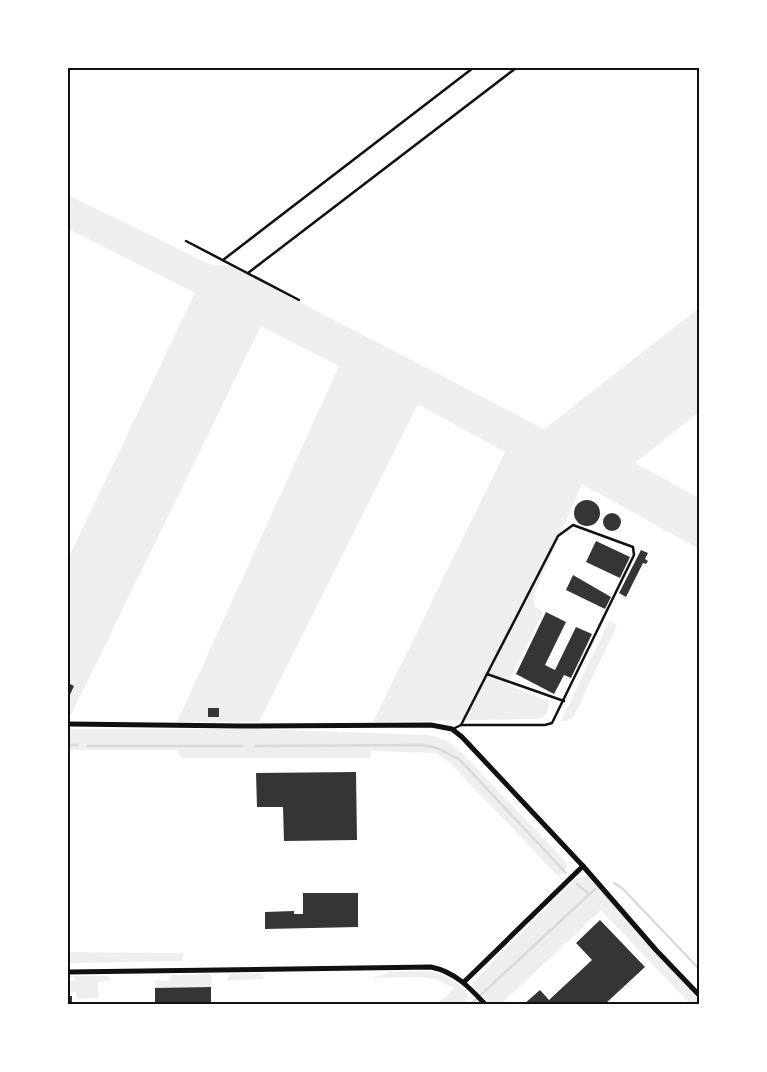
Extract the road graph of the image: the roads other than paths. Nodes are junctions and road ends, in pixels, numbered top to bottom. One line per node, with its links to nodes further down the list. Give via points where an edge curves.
1 (473, 68): 4 (lane)
2 (516, 68): 5 (lane)
3 (186, 241): 4 (lane)
4 (223, 260): 5 (lane)
5 (248, 273): 6 (lane)
6 (299, 300)
7 (487, 674): 8 (lane); 8 (lane, via 558,536 573,524 633,547 635,551); 10 (lane)
8 (564, 701): 10 (lane, via 555,719 545,726)
9 (68, 724): 11 (street, via 431,725)
10 (461, 725): 11 (lane)
11 (452, 729): 12 (street)
12 (584, 866): 14 (street); 15 (street)
13 (68, 972): 14 (street, via 418,966 444,970)
14 (464, 982): 16 (street)
15 (700, 996)
16 (484, 1003)

